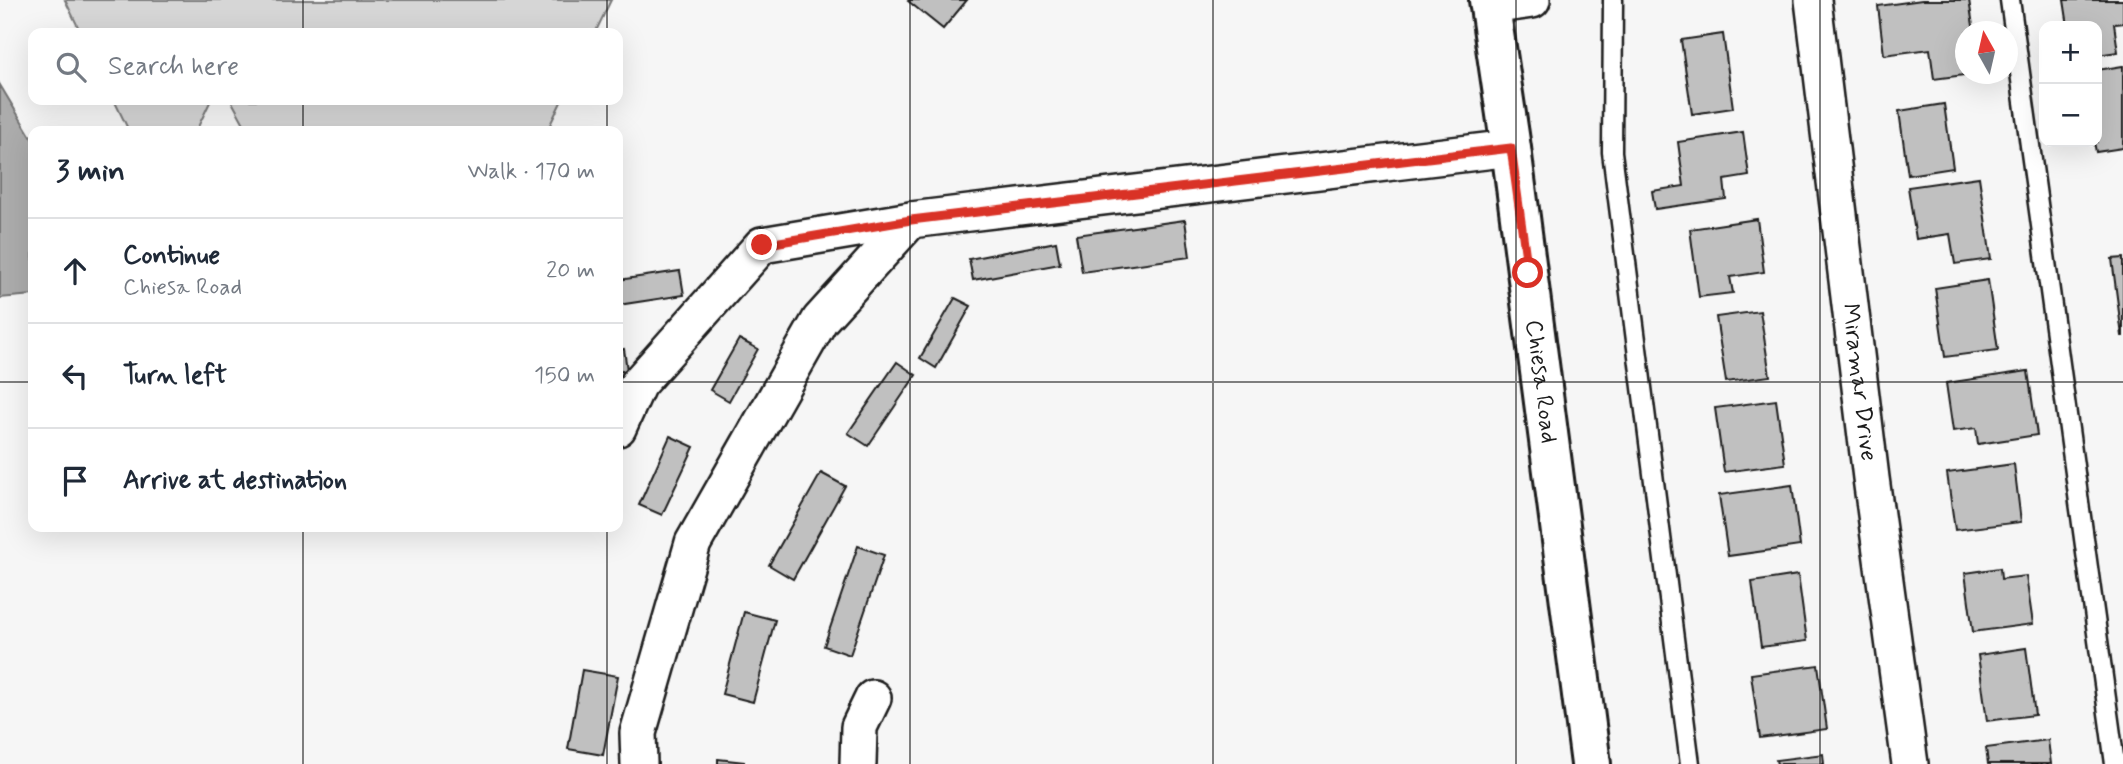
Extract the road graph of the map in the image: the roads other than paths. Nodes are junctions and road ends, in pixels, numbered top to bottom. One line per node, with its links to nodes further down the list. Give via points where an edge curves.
1 (1532, 0): 5 (street)
2 (1613, 0): 13 (lane, via 1612,152)
3 (1813, 0): 14 (street, Miramar Drive)
4 (2010, 0): 15 (lane)
5 (1490, 3): 6 (main road, Chiesa Road)
6 (1511, 148): 7 (street); 12 (main road, Chiesa Road)
7 (911, 220): 8 (street, via 762,245 638,384); 10 (street, via 820,320 693,543 638,733)
8 (623, 417)
9 (873, 698): 11 (street, via 859,727)
10 (639, 764)
11 (858, 764)
12 (1591, 764)
13 (1690, 764)
14 (1910, 764)
15 (2115, 764)

